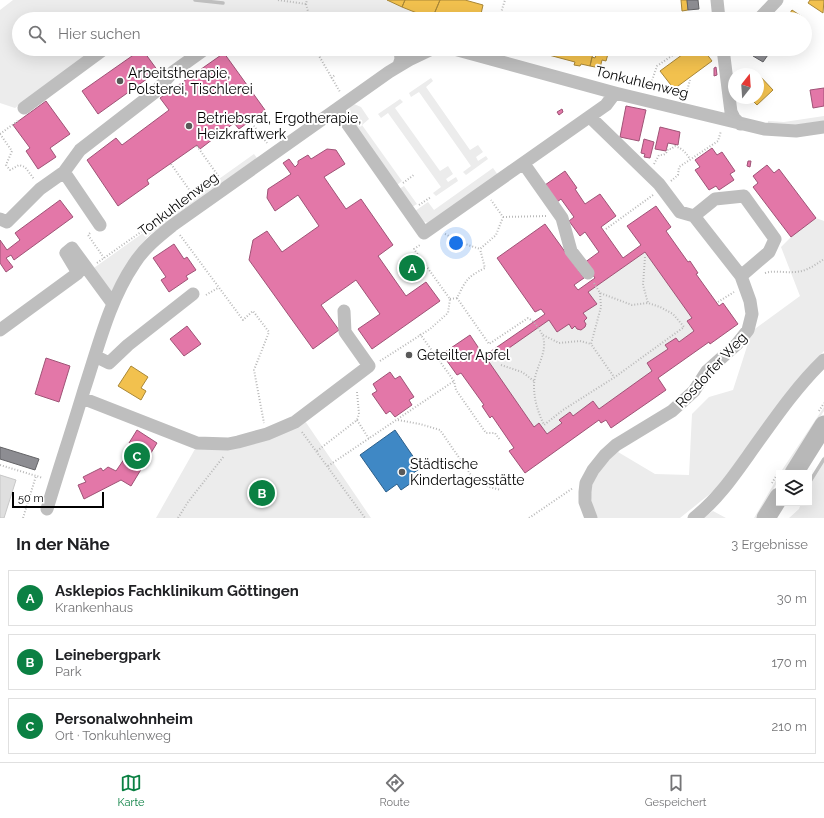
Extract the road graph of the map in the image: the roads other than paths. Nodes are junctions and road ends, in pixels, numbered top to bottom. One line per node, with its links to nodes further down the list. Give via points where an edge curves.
1 (717, 0): 3 (street)
2 (777, 0): 4 (street)
3 (718, 12)
4 (766, 12)
5 (95, 56): 13 (street)
6 (195, 56): 19 (street, via 173,72 155,92 80,150)
7 (401, 56): 11 (street)
8 (418, 56): 11 (street, Tonkuhlenweg)
9 (480, 56): 12 (street, Tonkuhlenweg)
10 (724, 56): 16 (street, via 731,112)
11 (399, 65): 14 (street, Tonkuhlenweg)
12 (615, 93): 15 (street, via 606,105); 16 (street, Tonkuhlenweg)
13 (24, 108)
14 (337, 109): 18 (street, via 428,230); 26 (street, Tonkuhlenweg, via 159,236 139,256 128,272)
15 (590, 117): 18 (street); 20 (street, Rosdorfer Weg, via 659,184 680,212)
16 (740, 124): 17 (street, Tonkuhlenweg, via 796,131)
17 (824, 127)
18 (524, 164): 23 (street, via 560,214 571,251)
19 (64, 172): 21 (street, via 40,188); 22 (street)
20 (694, 216): 24 (street, Rosdorfer Weg); 24 (street, via 715,199 744,196 775,238 769,252)
21 (3, 221)
22 (100, 225)
23 (588, 273)
24 (743, 280): 36 (street, Rosdorfer Weg, via 752,314 748,330 737,344 707,371 694,391 672,411 627,438 605,455 586,482 585,502)
25 (194, 294): 29 (street, via 128,345 109,364)
26 (113, 304): 28 (street, via 72,248 66,253 78,273); 29 (street, Tonkuhlenweg)
27 (344, 311): 31 (street, via 345,332 369,366 295,422 267,434 228,444 197,443)
28 (0, 330)
29 (95, 356): 31 (street, Tonkuhlenweg)
30 (824, 360): 37 (street, via 790,398 723,492)
31 (82, 398): 35 (street, Tonkuhlenweg)
32 (824, 425): 33 (main road)
33 (796, 470)
34 (776, 502): 38 (main road)
35 (47, 509)
36 (591, 518)
37 (694, 518)
38 (766, 518)

